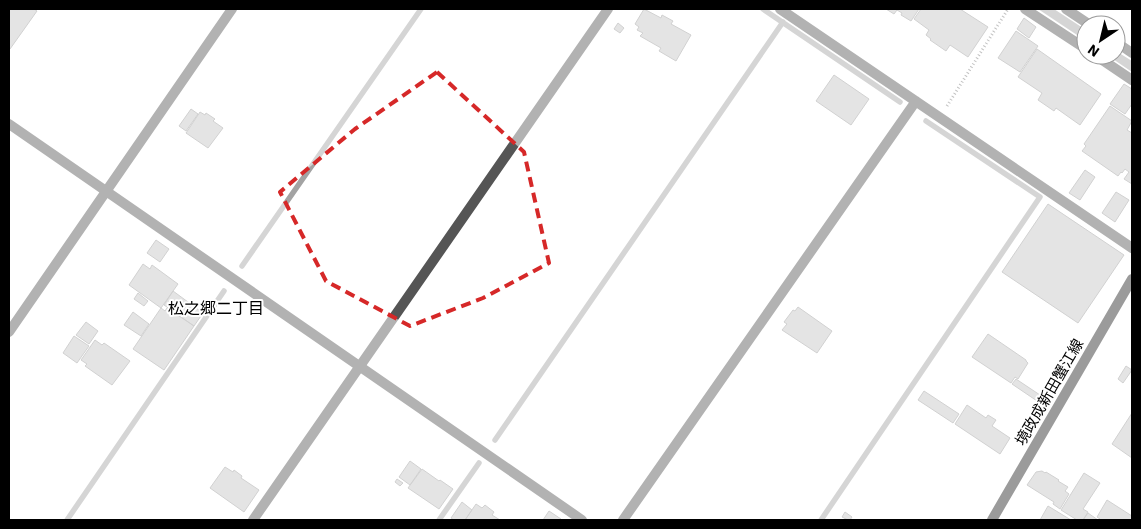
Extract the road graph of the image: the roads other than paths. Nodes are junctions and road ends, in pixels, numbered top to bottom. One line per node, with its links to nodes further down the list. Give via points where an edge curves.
1 (232, 9): 10 (street)
2 (608, 9): 14 (street)
3 (780, 9): 8 (street)
4 (1024, 9): 5 (street)
5 (1076, 43)
6 (1110, 65): 7 (street)
7 (1132, 80)
8 (916, 101): 11 (street); 17 (street)
9 (9, 124): 10 (street)
10 (105, 192): 13 (street); 14 (street)
11 (1132, 248)
12 (1132, 279): 18 (main road, 境政成新田蟹江線)
13 (9, 332)
14 (360, 367): 15 (street); 16 (street)
15 (253, 520)
16 (582, 520)
17 (623, 520)
18 (992, 520)

